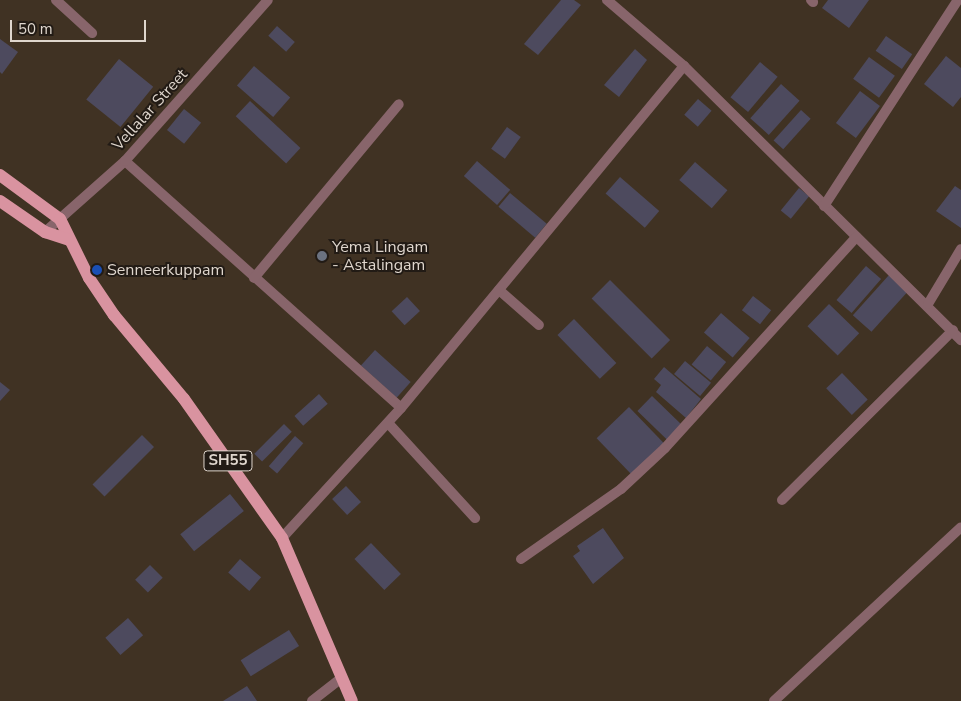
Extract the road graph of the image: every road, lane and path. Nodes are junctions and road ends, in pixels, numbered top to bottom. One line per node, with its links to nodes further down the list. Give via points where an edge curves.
1 (56, 0): 5 (street)
2 (268, 0): 8 (street, Vellalar Street)
3 (607, 0): 6 (street)
4 (958, 0): 11 (street)
5 (92, 33)
6 (684, 66): 11 (street); 18 (street)
7 (399, 104): 17 (street)
8 (125, 161): 12 (street, Vellalar Street); 17 (street)
9 (0, 175): 12 (main road, SH55)
10 (0, 200): 13 (main road)
11 (824, 206): 14 (street)
12 (60, 219): 13 (street, Vellalar Street); 15 (main road, SH55)
13 (45, 232): 15 (main road)
14 (856, 237): 19 (street); 29 (street, via 665,448 621,489)
15 (70, 240): 28 (main road, SH55, via 114,315 184,399)
16 (961, 250): 19 (street)
17 (254, 278): 23 (street)
18 (499, 290): 20 (street); 23 (street)
19 (928, 304): 21 (street)
20 (539, 325)
21 (953, 330): 22 (street); 25 (street)
22 (961, 340)
23 (401, 408): 24 (street)
24 (388, 422): 26 (street); 28 (street)
25 (782, 500)
26 (475, 518)
27 (961, 527): 33 (street)
28 (282, 538): 30 (main road, SH55)
29 (521, 559)
30 (341, 678): 31 (street); 32 (main road, SH55)
31 (312, 701)
32 (352, 701)
33 (774, 701)

